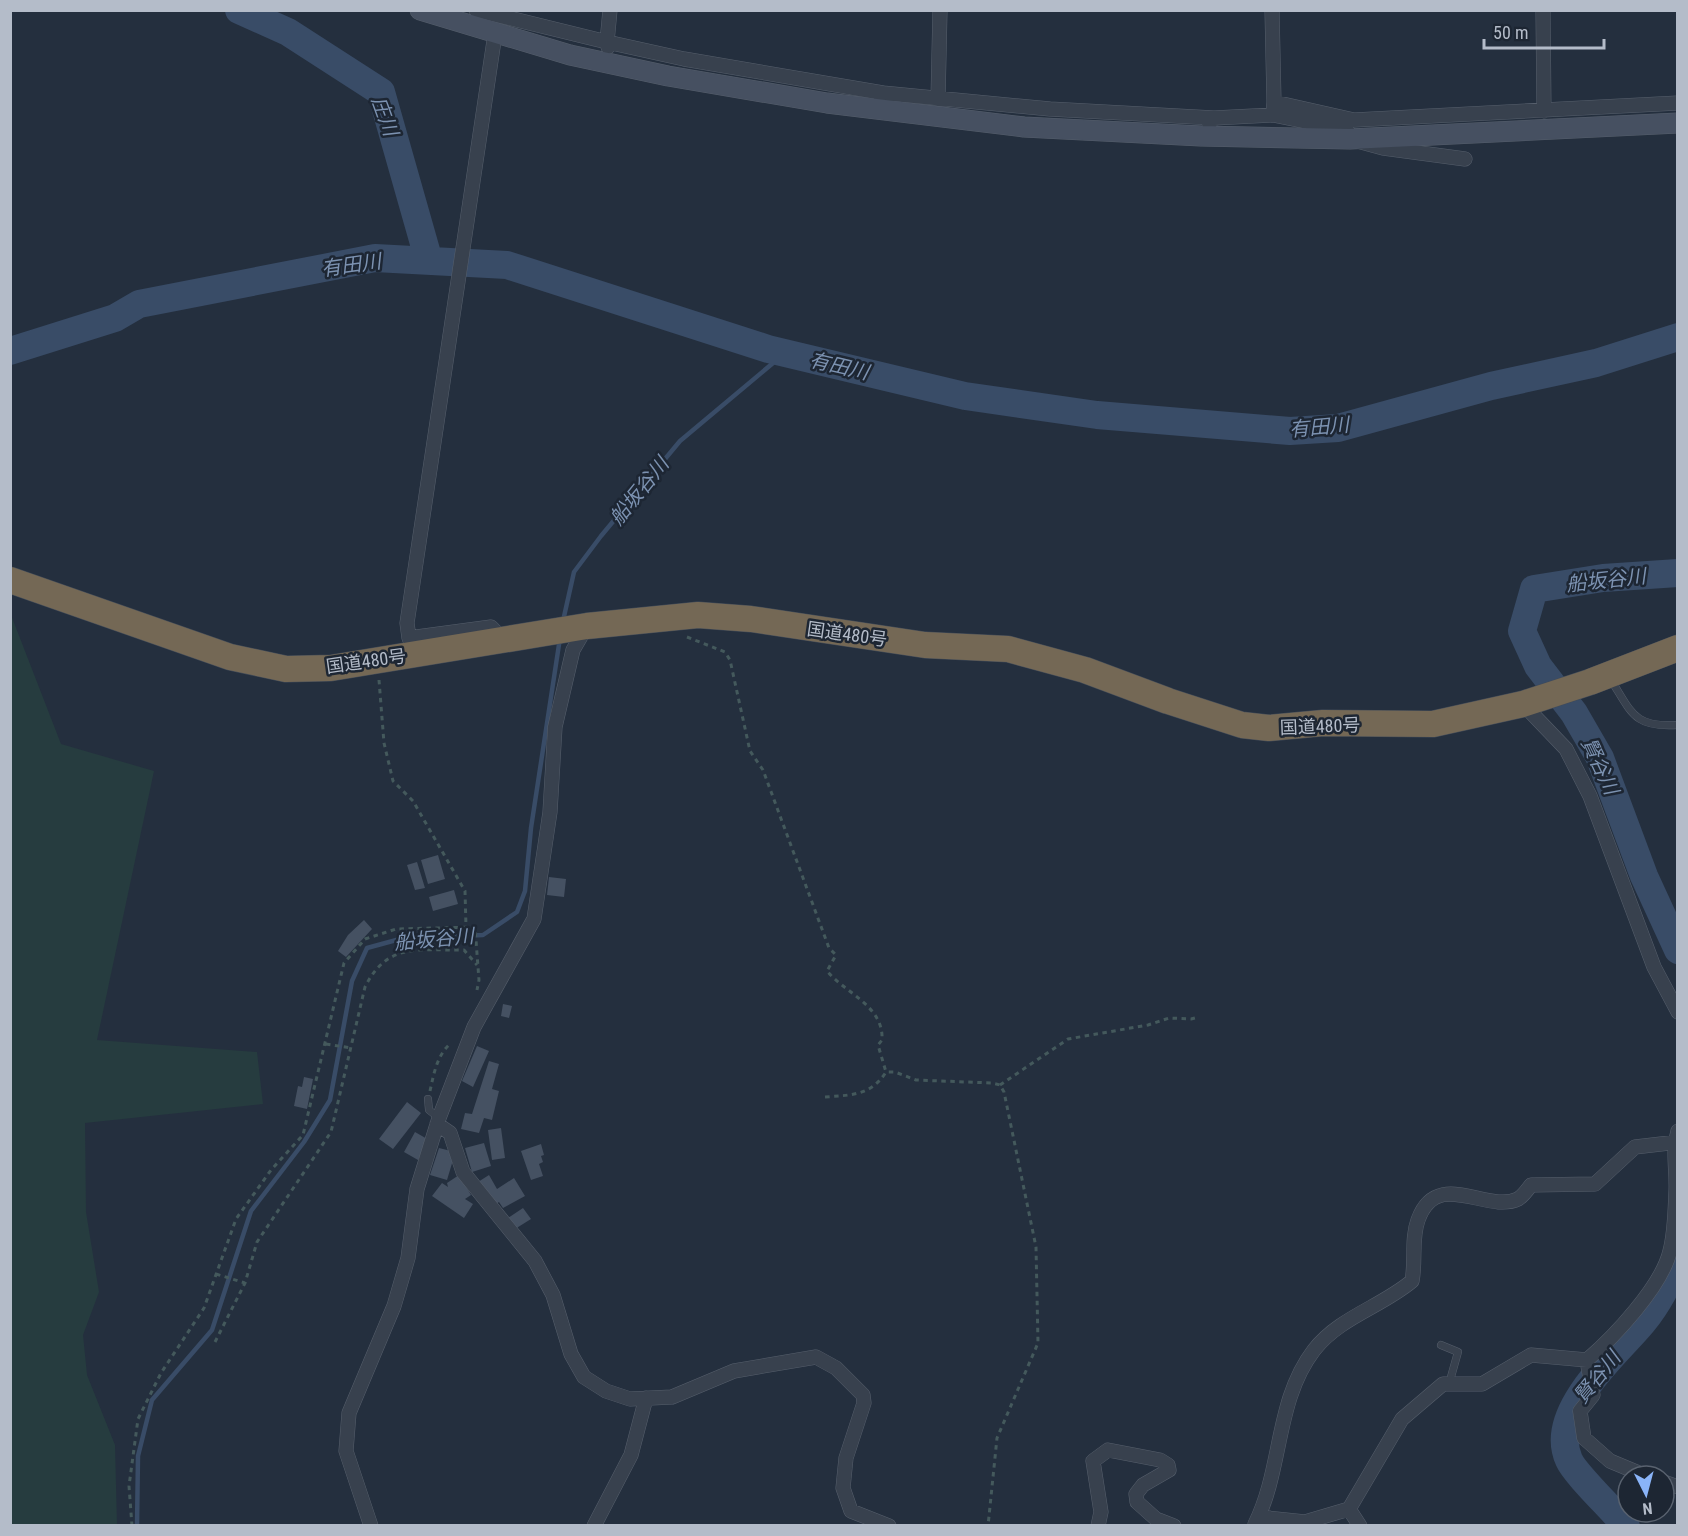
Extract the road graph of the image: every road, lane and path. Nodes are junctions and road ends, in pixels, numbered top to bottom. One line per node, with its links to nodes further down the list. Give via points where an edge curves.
1 (420, 10): 7 (street)
2 (476, 10): 8 (street)
3 (610, 10): 8 (street)
4 (940, 10): 10 (street)
5 (1272, 10): 13 (street)
6 (1543, 10): 14 (street)
7 (494, 40): 9 (street); 23 (street, via 407,623 410,638 491,627)
8 (607, 42): 9 (street, via 607,47 662,63); 11 (street)
9 (668, 76): 11 (street)
10 (938, 99): 11 (street); 15 (street)
11 (880, 102): 17 (street, via 1024,127)
12 (1677, 103): 14 (street)
13 (1273, 108): 14 (street, via 1354,120); 15 (street); 18 (street, via 1347,130)
14 (1544, 111)
15 (1214, 118): 17 (street)
16 (1677, 123): 18 (street)
17 (1201, 136): 18 (street)
18 (1350, 139): 19 (street, via 1383,148)
19 (1465, 159)
20 (10, 580): 25 (highway, 国道480号, via 230,657 286,669 331,668)
21 (587, 626): 23 (highway, 国道480号); 27 (highway, 国道480号, via 698,615 925,645 1008,649 1085,670 1242,725 1269,728 1323,723 1433,724); 40 (street, via 573,650 555,727 550,812 534,919 474,1027)
22 (685, 636): 36 (path, via 725,652 730,660 750,751 763,770 829,948 836,955 827,971 870,1007 883,1031 878,1045)
23 (504, 640): 25 (highway, 国道480号)
24 (1677, 648): 26 (highway, 国道480号)
25 (373, 661): 29 (path, via 381,688 384,743 393,781 413,801 465,891)
26 (1608, 675): 27 (highway, 国道480号); 28 (lane, via 1635,717 1654,727)
27 (1544, 697): 32 (street, via 1590,796 1654,967)
28 (1677, 725)
29 (466, 927): 30 (path, via 475,927); 34 (path, via 396,929 365,939 344,963)
30 (478, 958)
31 (479, 967): 35 (path, via 464,950 391,955 377,966 365,987)
32 (1677, 1012)
33 (1199, 1017): 37 (path, via 1169,1018 1068,1039)
34 (326, 1044): 35 (path); 42 (path, via 303,1135 236,1219)
35 (351, 1048): 43 (path, via 331,1132 257,1242)
36 (886, 1072): 37 (path, via 916,1080); 38 (path, via 872,1089 858,1095)
37 (1000, 1085): 56 (path, via 1020,1157 1036,1247 1038,1343 997,1438)
38 (825, 1097)
39 (429, 1099): 40 (lane, via 429,1110)
40 (438, 1121): 48 (street, via 450,1133 464,1172 535,1262 553,1295 571,1354 584,1377 606,1391 630,1399); 53 (street, via 417,1189 408,1258 394,1306 349,1413 346,1451)
41 (1676, 1139): 46 (street, via 1670,1252 1642,1301 1613,1338); 51 (street, via 1635,1147 1595,1184 1531,1185 1518,1199 1498,1201 1443,1194 1431,1202 1418,1218 1412,1281 1339,1325 1314,1350 1295,1386 1281,1426)
42 (216, 1274): 43 (path); 52 (path, via 204,1308 161,1373 138,1419 129,1486)
43 (245, 1283): 44 (path)
44 (215, 1342)
45 (1441, 1345): 47 (lane, via 1458,1352)
46 (1587, 1360): 47 (street, via 1531,1355 1482,1384); 49 (street, via 1593,1395 1580,1411 1584,1438)
47 (1449, 1384): 50 (street, via 1443,1384 1402,1419)
48 (646, 1398): 54 (street, via 631,1455); 55 (street, via 672,1396 734,1371 816,1357 836,1368 863,1395 846,1458 843,1488 851,1511)
49 (1617, 1464)
50 (1349, 1509): 51 (street, via 1305,1522); 59 (street)
51 (1256, 1521)
52 (132, 1526)
53 (370, 1526)
54 (594, 1526)
55 (889, 1526)
56 (987, 1526)
57 (1098, 1526): 58 (street, via 1101,1512 1093,1461 1108,1450 1168,1465 1168,1470 1136,1494 1137,1502 1156,1519)
58 (1174, 1526)
59 (1360, 1526)

